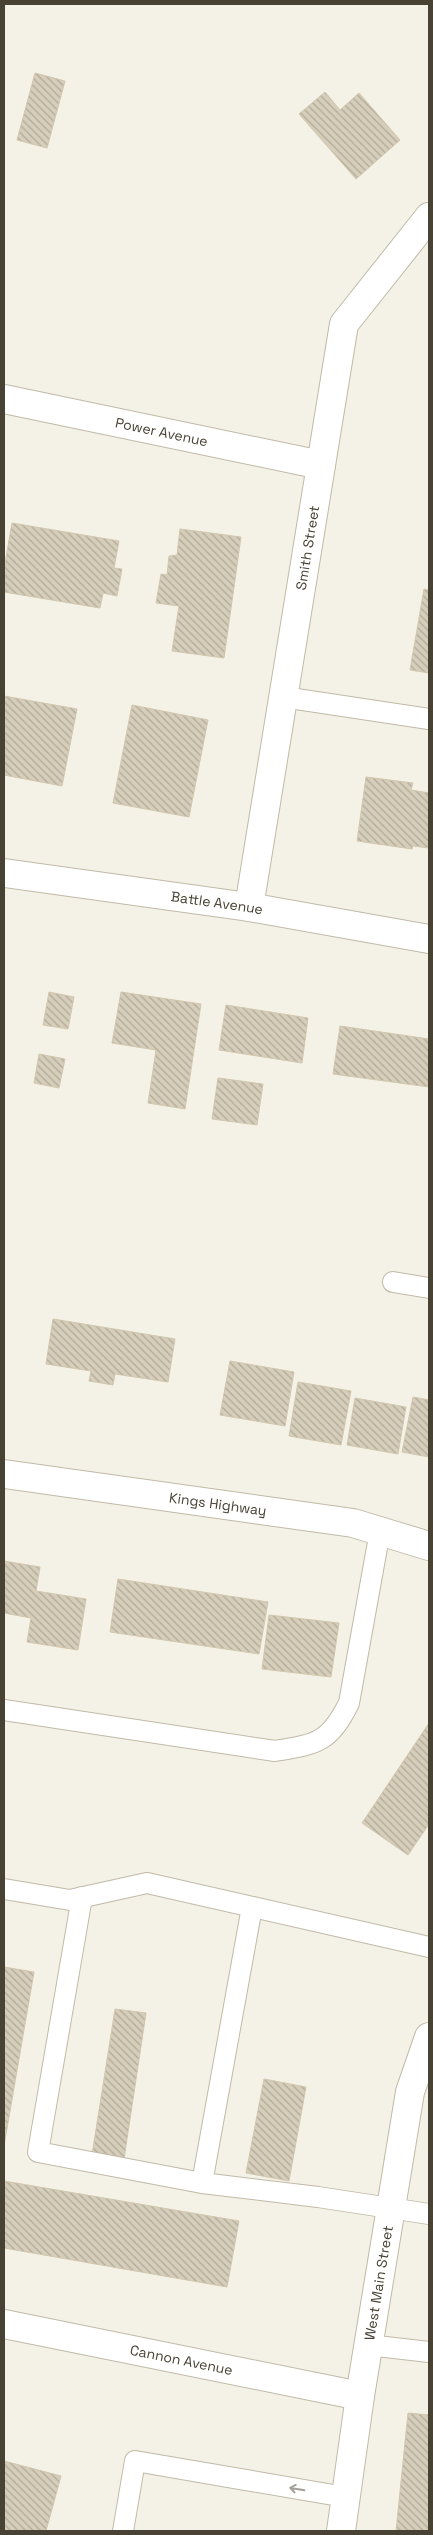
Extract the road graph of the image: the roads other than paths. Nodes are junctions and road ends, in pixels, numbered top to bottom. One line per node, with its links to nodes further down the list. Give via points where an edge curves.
1 (429, 217): 3 (street, Smith Street, via 344,324)
2 (4, 399): 3 (street, Power Avenue)
3 (321, 466): 4 (street, Smith Street)
4 (283, 697): 5 (lane); 7 (street, Smith Street)
5 (429, 719)
6 (4, 873): 7 (street, Battle Avenue)
7 (249, 907): 8 (street, Battle Avenue)
8 (429, 939)
9 (392, 1282): 10 (lane)
10 (429, 1288)
11 (4, 1474): 12 (street, Kings Highway, via 353,1523)
12 (380, 1531): 13 (street, Kings Highway); 14 (lane, via 349,1703 337,1726 325,1738 275,1751)
13 (429, 1546)
14 (4, 1710)
15 (4, 1889): 16 (lane, via 70,1900)
16 (82, 1897): 17 (lane, via 147,1883); 20 (lane, via 38,2152)
17 (252, 1907): 18 (lane); 20 (lane)
18 (429, 1947)
19 (429, 2037): 21 (street, West Main Street, via 410,2092)
20 (202, 2183): 21 (lane)
21 (390, 2208): 22 (lane); 24 (street, West Main Street)
22 (429, 2214)
23 (4, 2324): 26 (street, Cannon Avenue)
24 (368, 2345): 25 (lane); 26 (street, West Main Street)
25 (429, 2352)
26 (360, 2396): 27 (street, West Main Street)
27 (345, 2497): 28 (lane, one-way to 28, via 135,2461); 29 (street, West Main Street)
28 (123, 2531)
29 (340, 2531)

